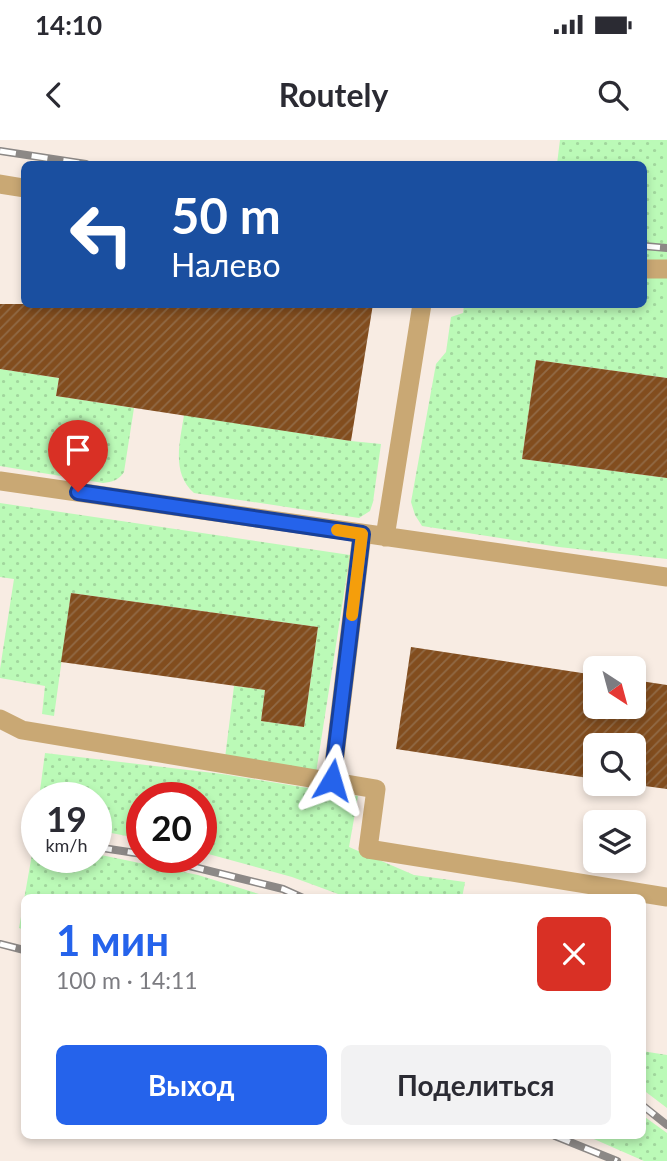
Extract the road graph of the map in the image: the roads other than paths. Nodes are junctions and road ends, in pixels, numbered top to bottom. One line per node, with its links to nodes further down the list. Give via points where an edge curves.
1 (0, 184): 2 (lane)
2 (21, 188)
3 (647, 270): 4 (lane)
4 (667, 270)
5 (421, 308): 8 (lane)
6 (0, 481): 7 (lane)
7 (362, 534): 8 (lane); 11 (lane)
8 (385, 537): 9 (lane)
9 (667, 577)
10 (0, 719): 11 (lane, via 22,730)
11 (332, 780): 12 (lane, via 376,789 368,849)
12 (667, 897)

